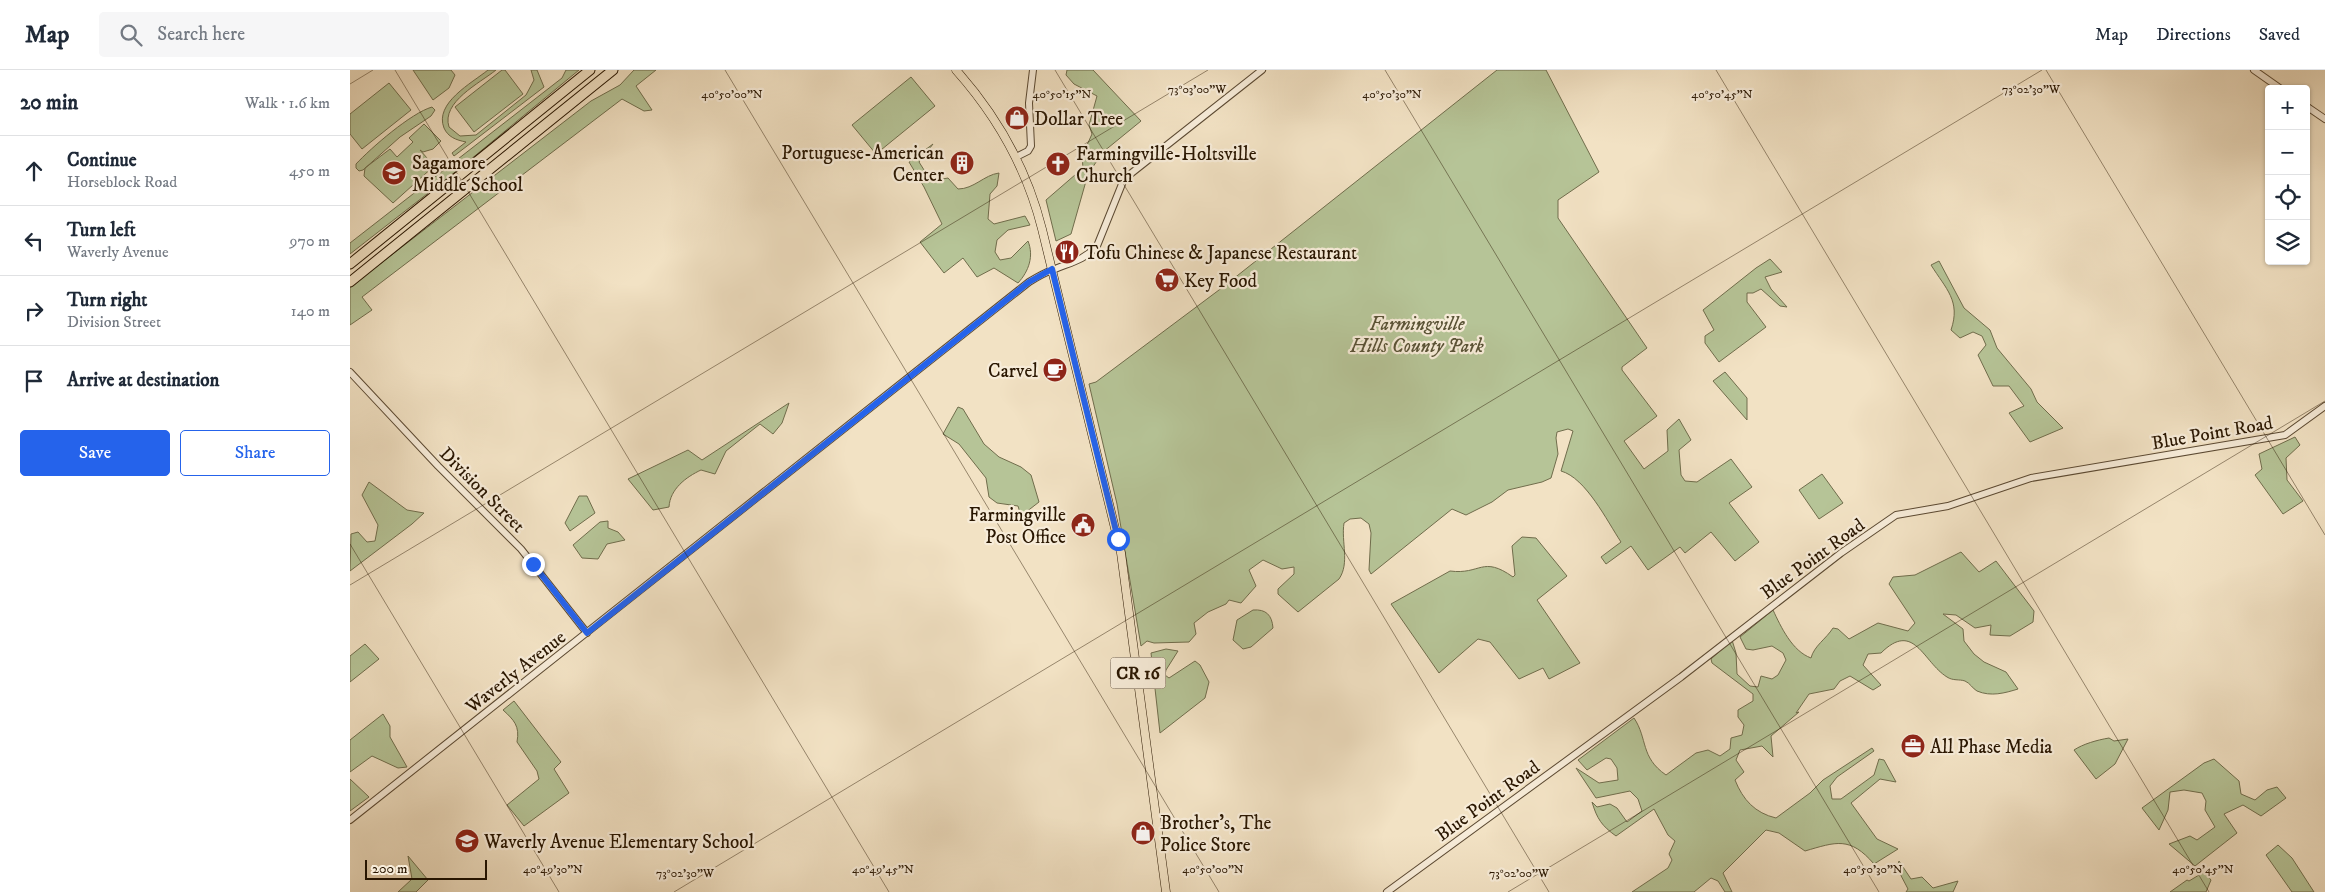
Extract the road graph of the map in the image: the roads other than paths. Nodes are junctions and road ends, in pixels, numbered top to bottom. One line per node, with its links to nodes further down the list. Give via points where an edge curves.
1 (590, 70): 11 (highway)
2 (613, 70): 13 (highway)
3 (956, 70): 10 (main road, CR 16, via 989,111)
4 (1033, 70): 10 (street, via 1029,103 1031,146)
5 (1262, 70): 12 (street, Waverly Avenue, via 1124,179 1096,247 1079,261)
6 (2254, 70): 7 (street)
7 (2275, 85)
8 (2310, 109): 9 (street)
9 (2325, 119)
10 (1016, 157): 12 (main road, CR 16, via 1033,197)
11 (350, 264)
12 (1052, 269): 16 (street, Waverly Avenue, via 1029,282); 18 (main road, CR 16, via 1123,562)
13 (350, 282)
14 (350, 372): 16 (street, Division Street, via 444,473 522,549)
15 (2325, 406): 19 (street, Blue Point Road, via 2285,435 2031,478 1948,506 1896,515)
16 (587, 633): 17 (street, Waverly Avenue)
17 (350, 820)
18 (1166, 892)
19 (1388, 892)

